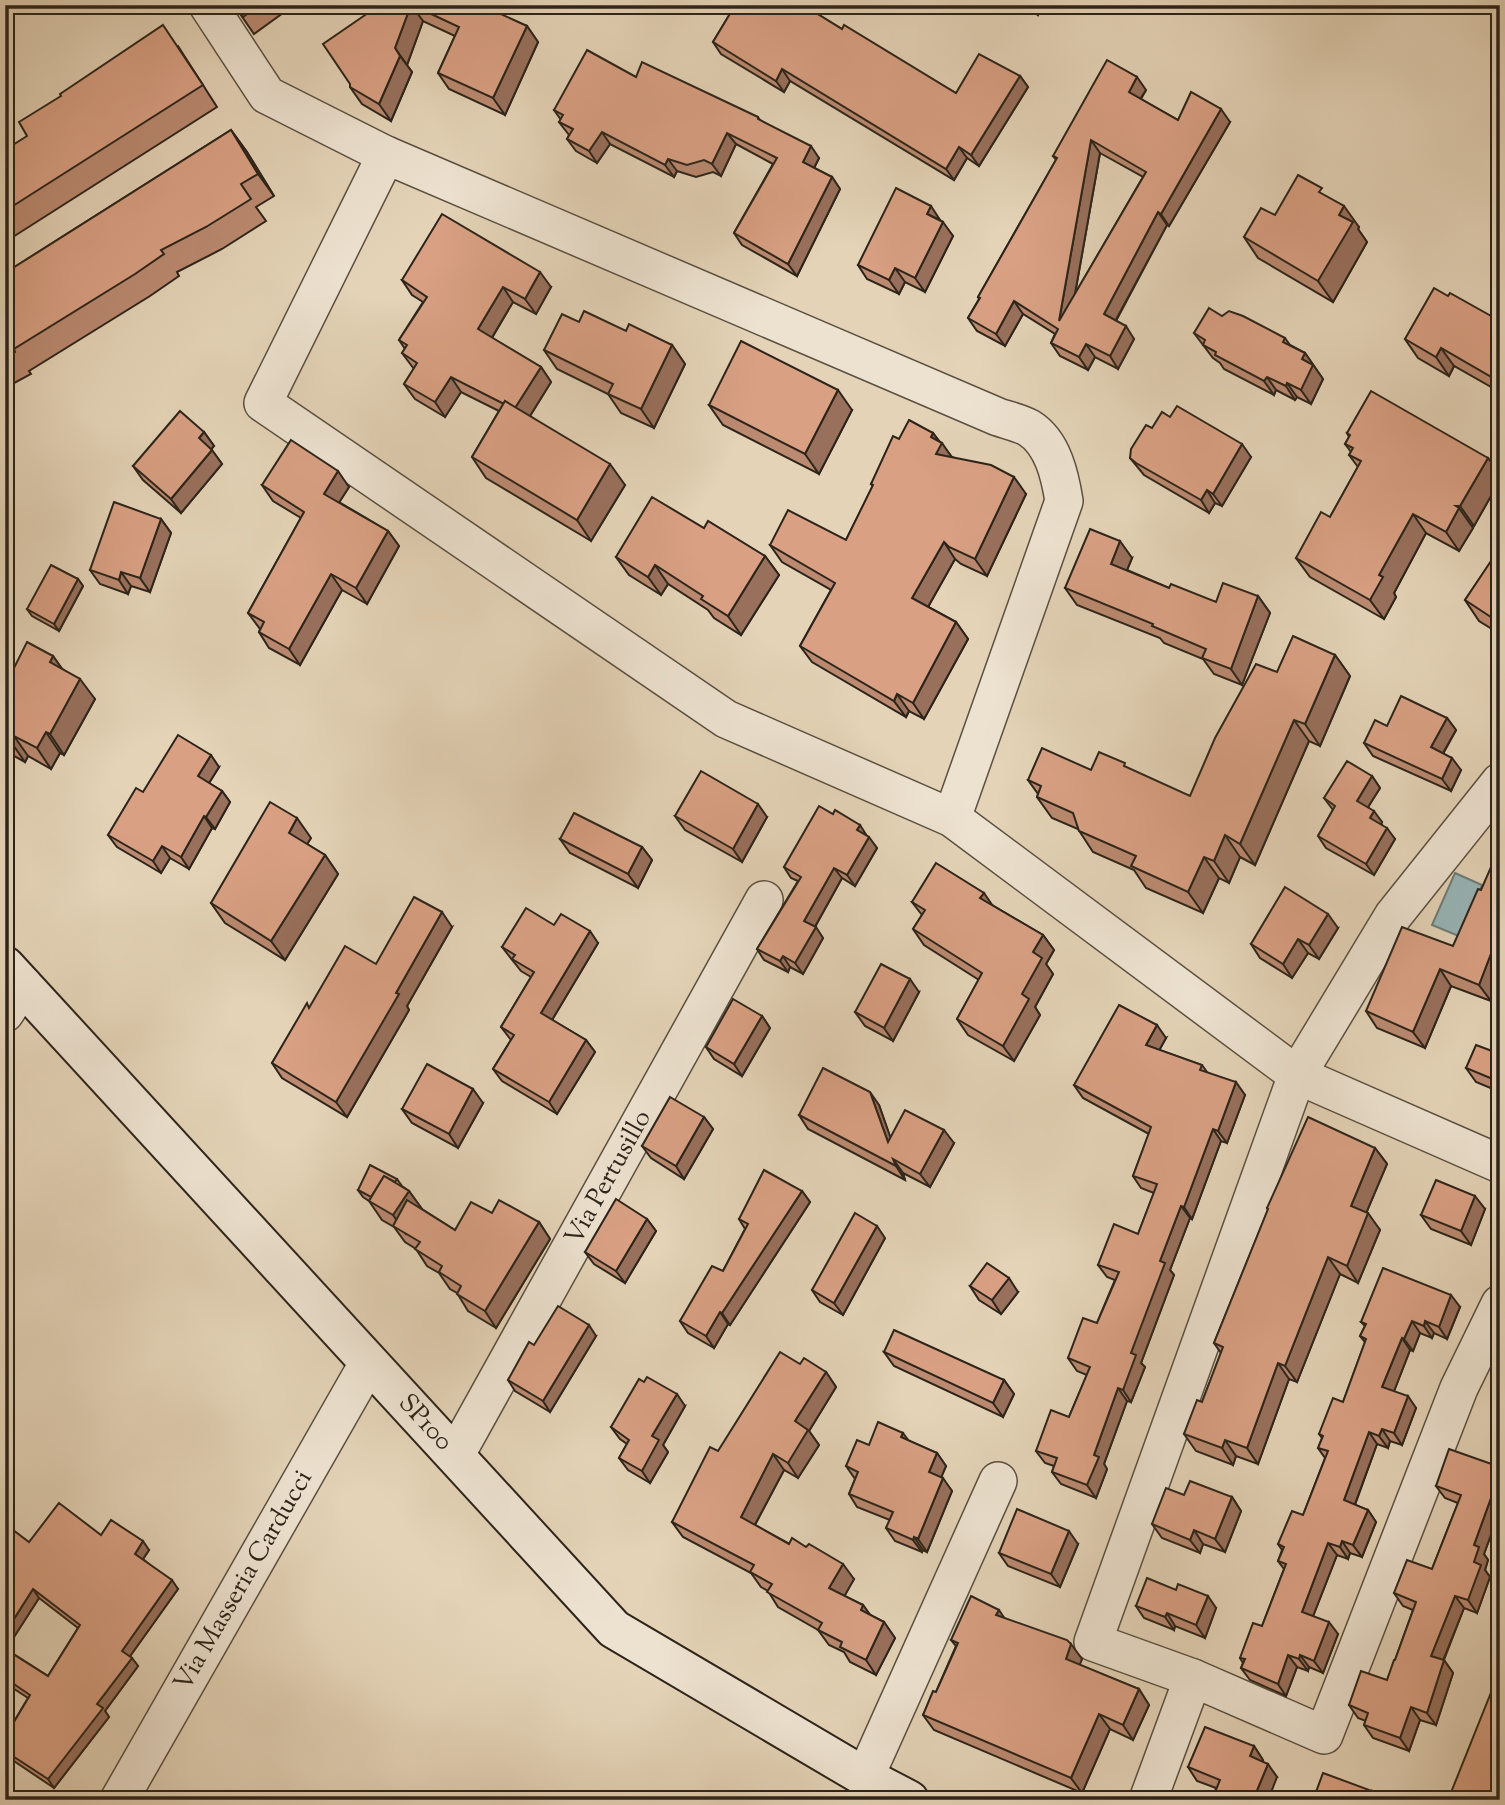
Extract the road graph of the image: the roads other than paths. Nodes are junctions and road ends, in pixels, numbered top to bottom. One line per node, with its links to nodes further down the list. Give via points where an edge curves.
1 (208, 5): 2 (street, via 267,95)
2 (386, 155): 4 (street, via 263,403 726,719); 4 (street, via 1029,428 1048,447 1064,501)
3 (1500, 782): 7 (street, via 1393,916)
4 (952, 818): 7 (street)
5 (764, 900): 11 (street, Via Pertusillo)
6 (11, 988): 10 (main road, SP100 / SP100)
7 (1297, 1075): 8 (street); 13 (street, via 1093,1642)
8 (1500, 1164)
9 (1500, 1304): 13 (street, via 1459,1388 1324,1735)
10 (369, 1363): 11 (main road, SP100 / SP100); 15 (street, Via Masseria Carducci)
11 (455, 1456): 14 (main road, SP100 / SP100, via 614,1629)
12 (998, 1481): 14 (street)
13 (1193, 1678): 17 (street)
14 (865, 1777): 16 (main road, SP100 / SP100)
15 (119, 1800)
16 (909, 1800)
17 (1147, 1800)

